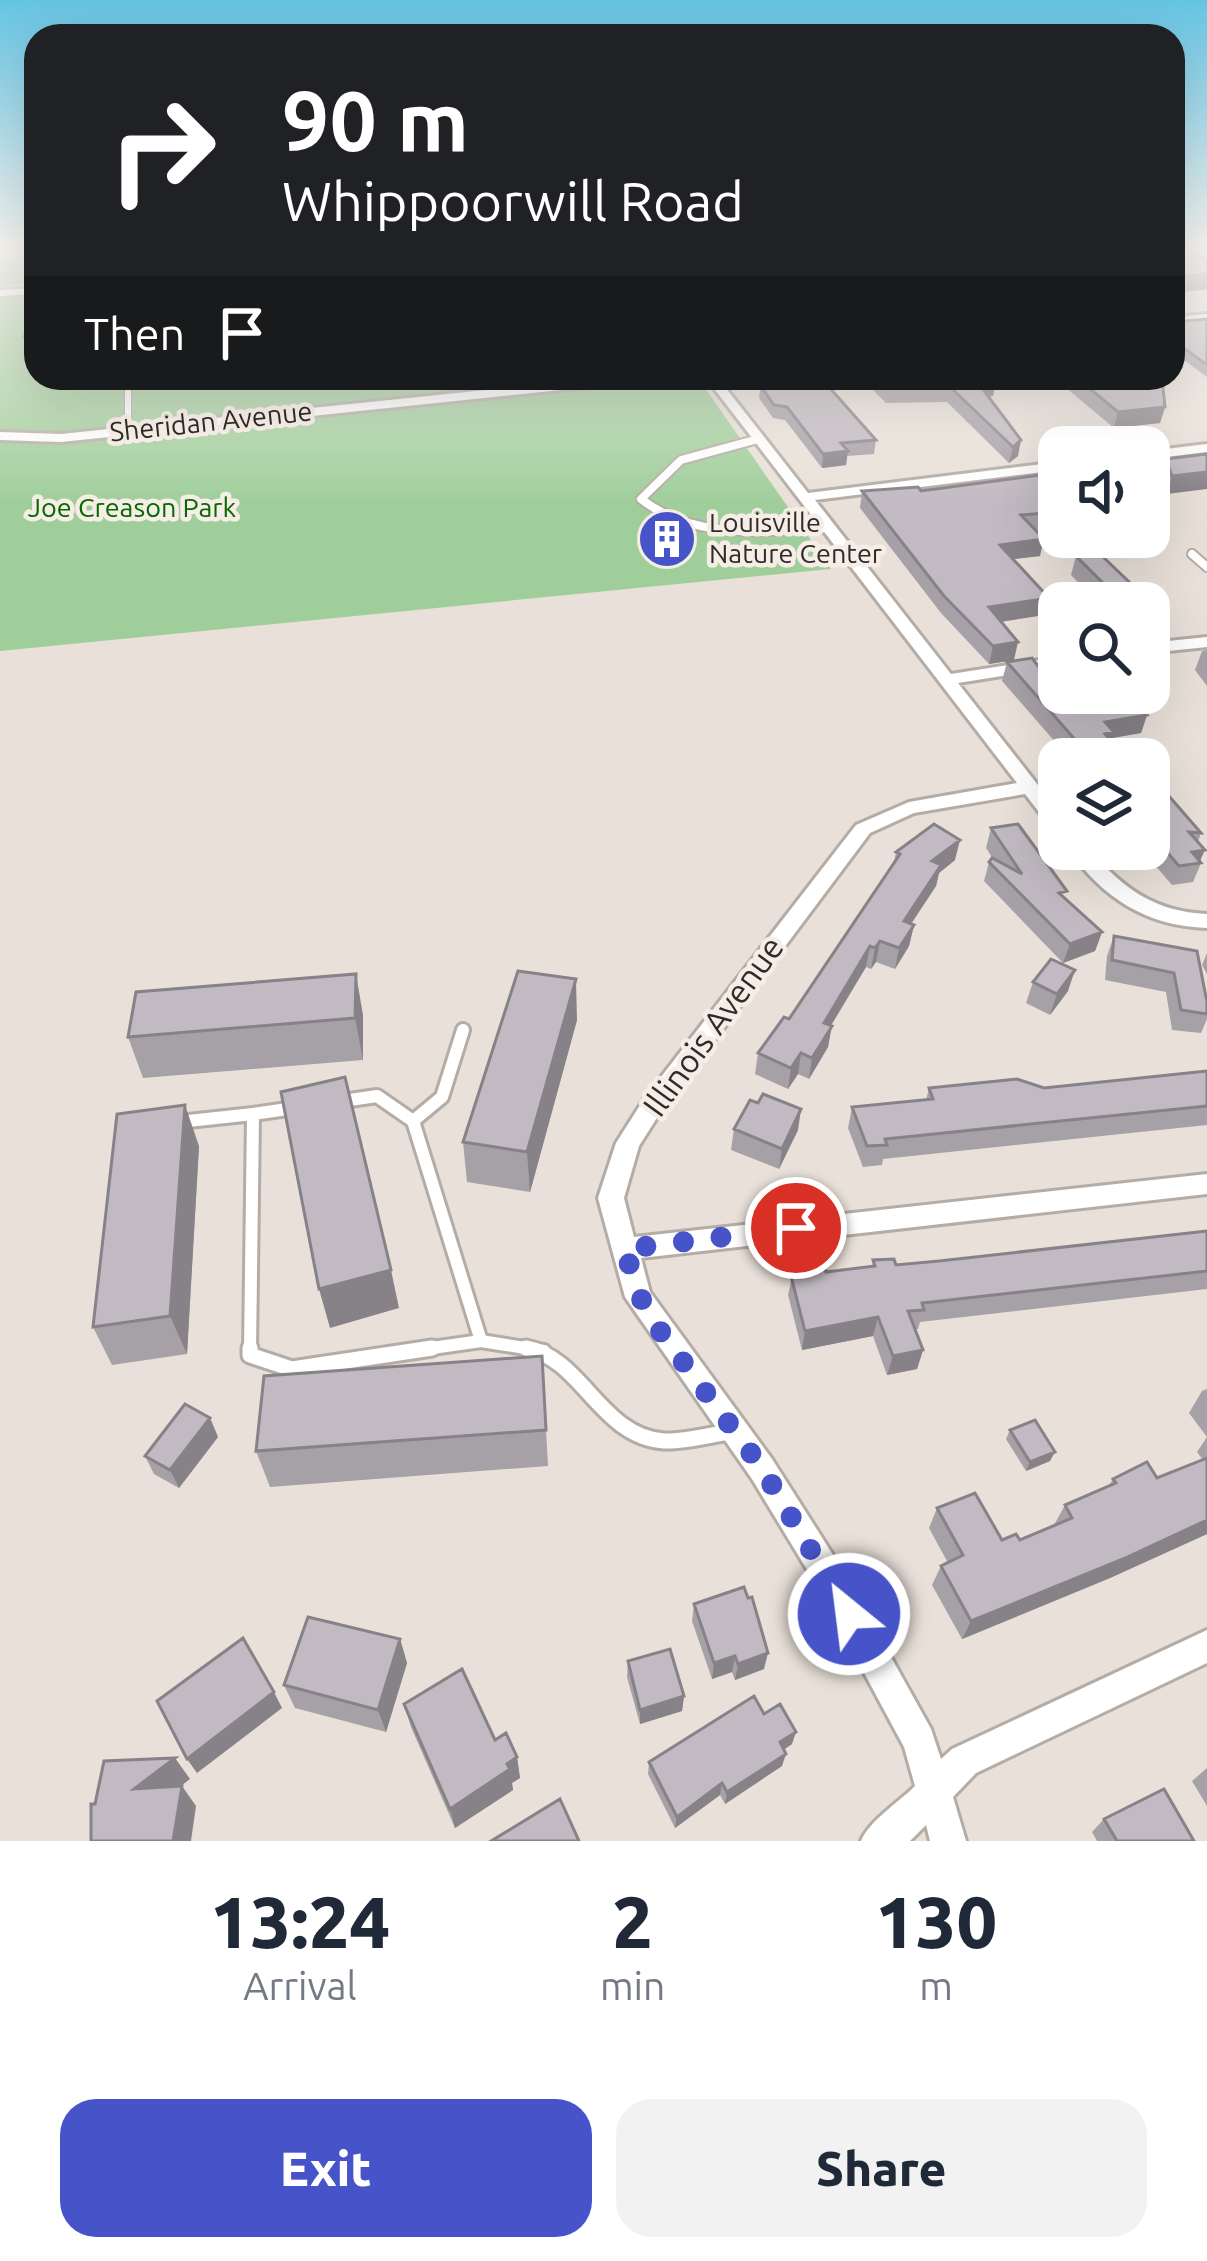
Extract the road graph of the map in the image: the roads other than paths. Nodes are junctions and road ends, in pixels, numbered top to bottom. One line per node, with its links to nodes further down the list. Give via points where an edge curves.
1 (128, 390): 4 (lane)
2 (522, 390): 4 (street, Sheridan Avenue)
3 (721, 390): 6 (street)
4 (128, 431): 5 (street, Sheridan Avenue)
5 (0, 436)
6 (758, 439): 10 (street); 11 (lane, via 681,460 641,499 658,516 710,526)
7 (1207, 448): 8 (street)
8 (1170, 452)
9 (1038, 469): 10 (street)
10 (807, 497): 11 (street)
11 (829, 528): 17 (street)
12 (1192, 554): 13 (lane)
13 (1207, 567)
14 (1207, 642): 15 (street)
15 (1170, 646)
16 (1038, 665): 17 (street)
17 (949, 680): 18 (street)
18 (1028, 787): 19 (street); 27 (street, Illinois Avenue, via 890,814 851,842 628,1143 611,1198)
19 (1038, 799)
20 (1095, 870): 21 (street, via 1142,910)
21 (1207, 921)
22 (463, 1030): 24 (lane, via 442,1097)
23 (253, 1114): 24 (lane, via 377,1096); 25 (lane); 28 (lane, via 250,1355 292,1369)
24 (413, 1121): 28 (lane)
25 (158, 1124)
26 (1207, 1184): 27 (street)
27 (624, 1249): 29 (street, Illinois Avenue, via 646,1312)
28 (481, 1341): 29 (lane, via 548,1352 621,1426 662,1441)
29 (733, 1432): 31 (street, Illinois Avenue, via 831,1580 919,1741)
30 (1207, 1646): 31 (street, via 964,1761)
31 (934, 1792): 32 (street); 33 (street, Illinois Avenue)
32 (879, 1841)
33 (949, 1841)

